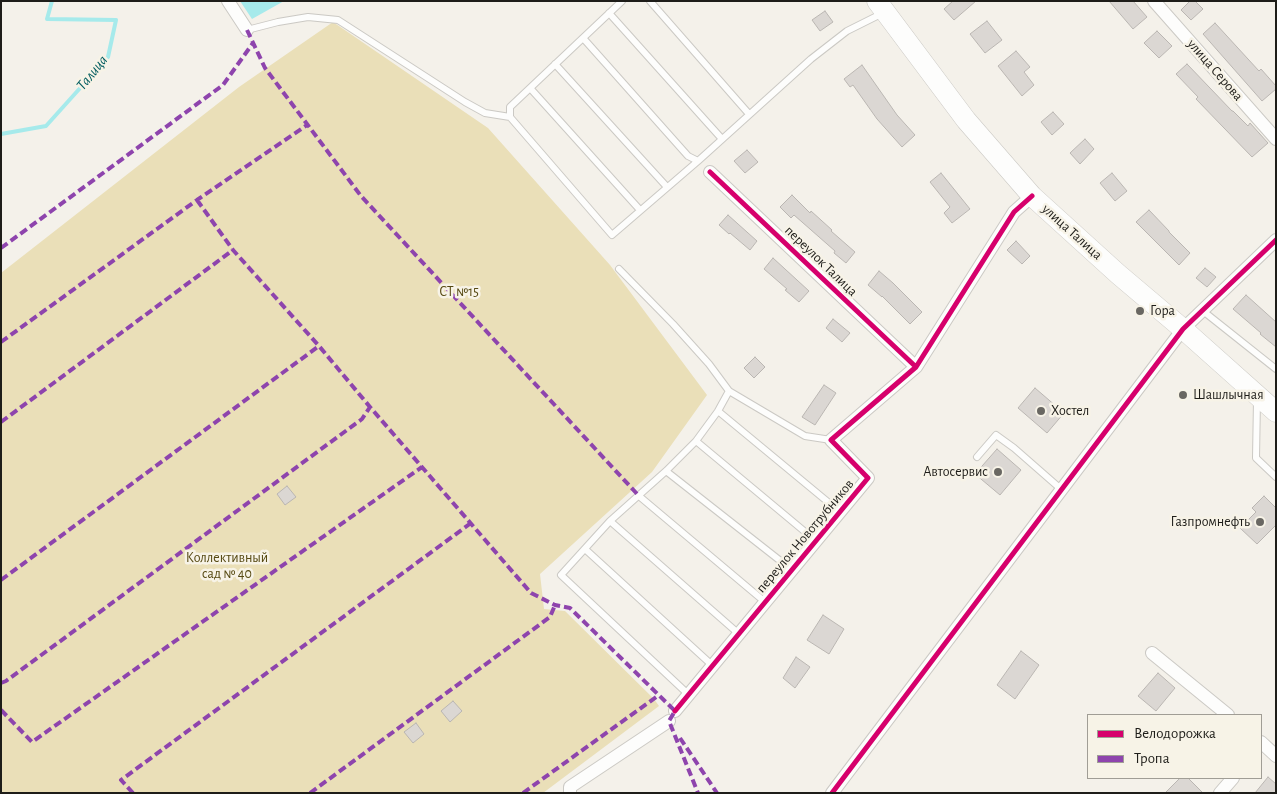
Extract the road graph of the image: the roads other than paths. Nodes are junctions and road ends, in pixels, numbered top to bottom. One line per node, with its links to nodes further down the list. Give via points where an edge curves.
1 (228, 1): 7 (street)
2 (622, 1): 6 (lane)
3 (650, 1): 11 (lane)
4 (1154, 1): 14 (street, улица Серова)
5 (881, 7): 11 (lane, via 812,59); 18 (main road, улица Талица, via 966,120)
6 (609, 13): 8 (lane); 13 (lane)
7 (247, 30): 12 (lane, via 308,17 338,20 465,102 485,113)
8 (582, 38): 9 (lane); 15 (lane, via 688,156)
9 (555, 64): 10 (lane); 17 (lane)
10 (530, 88): 12 (lane, via 510,107); 19 (lane)
11 (749, 114): 13 (lane)
12 (510, 117): 19 (lane, via 612,235)
13 (722, 139): 15 (lane)
14 (1276, 139)
15 (698, 161): 17 (lane)
16 (710, 172): 24 (street, переулок Талица)
17 (667, 187): 19 (lane)
18 (1032, 196): 23 (main road, улица Талица); 24 (street, via 1014,212)
19 (640, 210)
20 (1276, 240): 22 (street)
21 (619, 269): 26 (lane, via 709,364)
22 (1203, 311): 23 (street); 25 (lane)
23 (1184, 329): 27 (main road, улица Талица); 35 (street)
24 (916, 367): 30 (street)
25 (1276, 370)
26 (729, 391): 28 (lane); 30 (lane, via 804,436)
27 (1257, 396): 29 (main road, улица Талица); 34 (lane, via 1256,458)
28 (718, 411): 31 (lane); 37 (lane)
29 (1276, 412)
30 (831, 440): 37 (street, переулок Новотрубников, via 868,478)
31 (696, 441): 33 (lane); 39 (lane)
32 (977, 457): 35 (lane, via 996,435)
33 (666, 471): 36 (lane); 41 (lane)
34 (1276, 477)
35 (1062, 490): 52 (street)
36 (639, 496): 38 (lane); 42 (lane)
37 (840, 512): 39 (street, переулок Новотрубников)
38 (610, 521): 40 (lane); 43 (lane)
39 (816, 541): 41 (street, переулок Новотрубников)
40 (585, 549): 45 (lane); 46 (lane, via 561,574)
41 (792, 570): 42 (street, переулок Новотрубников)
42 (765, 602): 43 (street, переулок Новотрубников)
43 (739, 634): 45 (street, переулок Новотрубников)
44 (1152, 652): 47 (street)
45 (713, 666): 46 (street, переулок Новотрубников)
46 (689, 695): 51 (street, переулок Новотрубников, via 672,716 570,788)
47 (1227, 714)
48 (1262, 745): 49 (street)
49 (1276, 756)
50 (1232, 779): 53 (street)
51 (570, 792)
52 (832, 793)
53 (1220, 793)

